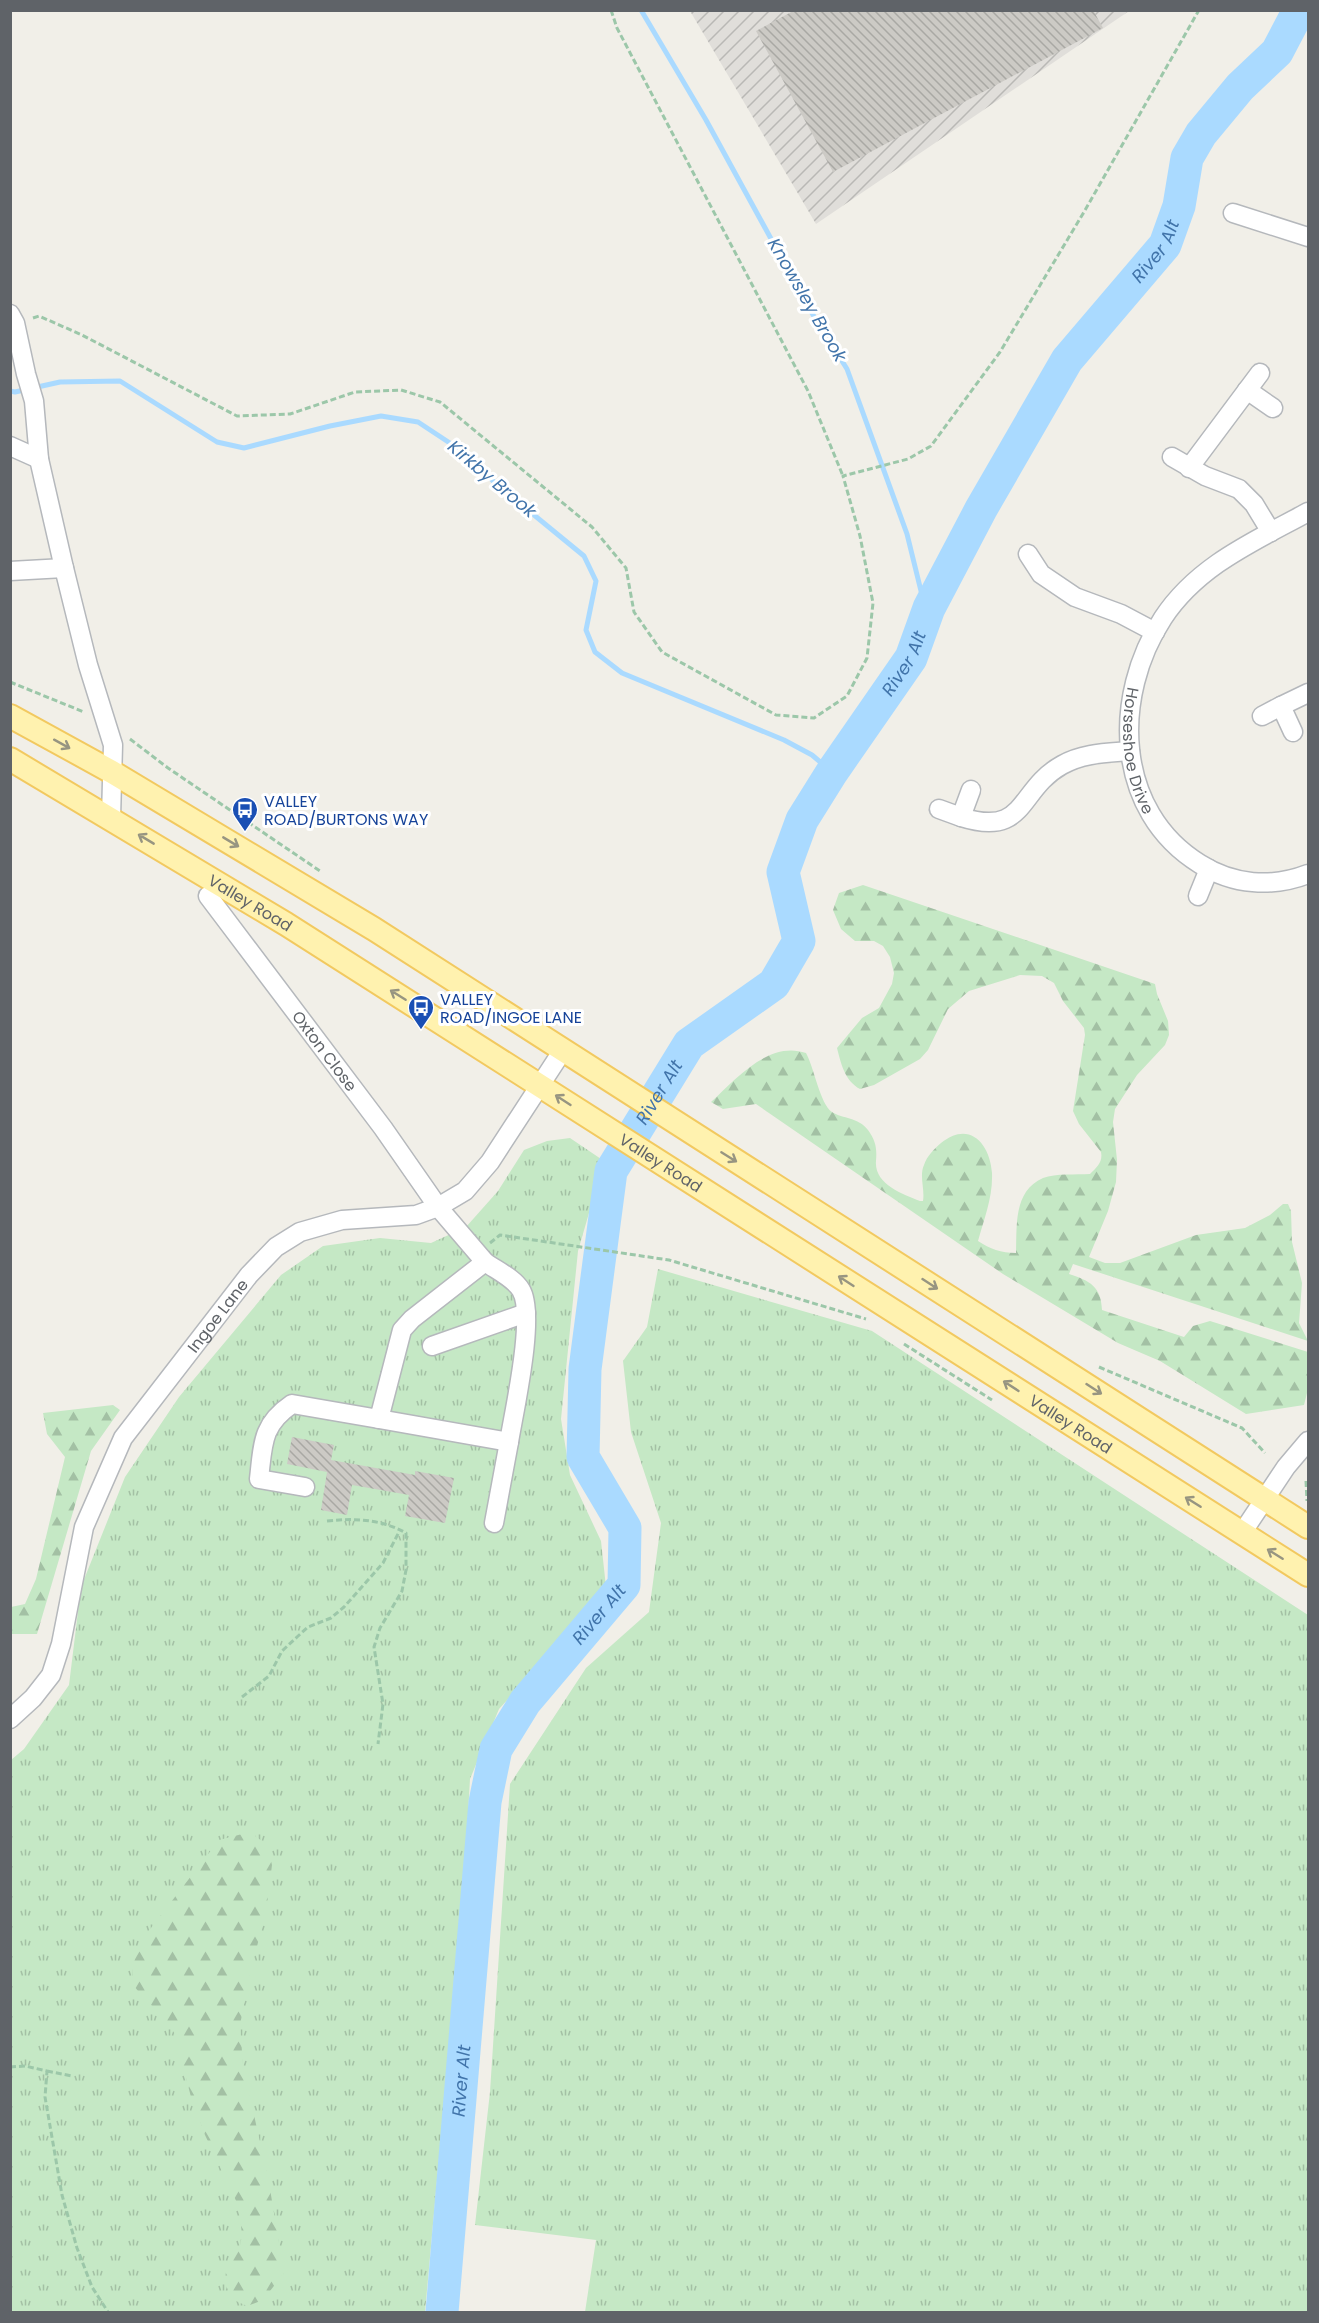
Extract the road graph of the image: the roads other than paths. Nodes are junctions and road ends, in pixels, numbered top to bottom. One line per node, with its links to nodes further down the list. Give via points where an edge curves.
1 (1233, 213): 2 (street)
2 (1308, 237)
3 (13, 318): 9 (street, via 34,401)
4 (1260, 373): 5 (street)
5 (1247, 390): 6 (street); 10 (street)
6 (1273, 408)
7 (10, 446): 9 (street)
8 (1172, 457): 10 (street)
9 (39, 459): 14 (street)
10 (1189, 468): 12 (street, via 1239,489 1254,504)
11 (1308, 512): 12 (street, Horseshoe Drive)
12 (1271, 532): 16 (street, Horseshoe Drive, via 1202,574 1172,606)
13 (1028, 554): 16 (street, via 1041,574 1075,597)
14 (64, 568): 15 (street); 24 (street, via 113,745)
15 (10, 571)
16 (1155, 632): 22 (street, Horseshoe Drive, via 1131,701)
17 (1308, 693): 18 (street)
18 (1281, 706): 20 (street); 21 (street)
19 (10, 716): 24 (main road, one-way to 24)
20 (1262, 716)
21 (1293, 732)
22 (1130, 751): 27 (street, via 1089,755 1062,765 1004,820 986,824); 29 (street, Horseshoe Drive, via 1139,793 1158,826 1181,850)
23 (10, 759): 28 (main road, Valley Road)
24 (112, 772): 28 (street); 33 (main road, one-way to 33, via 375,929)
25 (971, 790): 27 (street)
26 (939, 809): 27 (street)
27 (961, 817)
28 (111, 818): 34 (main road, Valley Road, one-way to 28)
29 (1209, 869): 30 (street, Horseshoe Drive, via 1245,882 1286,881); 32 (street)
30 (1308, 874)
31 (208, 896): 35 (street, Oxton Close)
32 (1198, 896)
33 (563, 1050): 34 (street, Ingoe Lane); 43 (main road, one-way to 43)
34 (541, 1086): 35 (street, Ingoe Lane, via 490,1162 465,1191); 46 (main road, Valley Road, one-way to 34)
35 (438, 1207): 36 (street, Oxton Close); 48 (street, Ingoe Lane, via 416,1215 342,1220 300,1232 276,1247 249,1275 123,1438 84,1527 62,1644 51,1675)
36 (481, 1257): 37 (street, Oxton Close, via 521,1289); 39 (street, via 402,1330)
37 (526, 1313): 38 (street); 40 (street)
38 (432, 1346)
39 (380, 1419): 40 (street); 42 (street, via 292,1404 281,1411 264,1437 258,1479)
40 (509, 1442): 44 (street)
41 (1307, 1444): 43 (street)
42 (306, 1487)
43 (1265, 1498): 45 (main road); 46 (street)
44 (494, 1523)
45 (1308, 1527)
46 (1242, 1533): 47 (main road, Valley Road, one-way to 46)
47 (1308, 1575)
48 (10, 1719)

